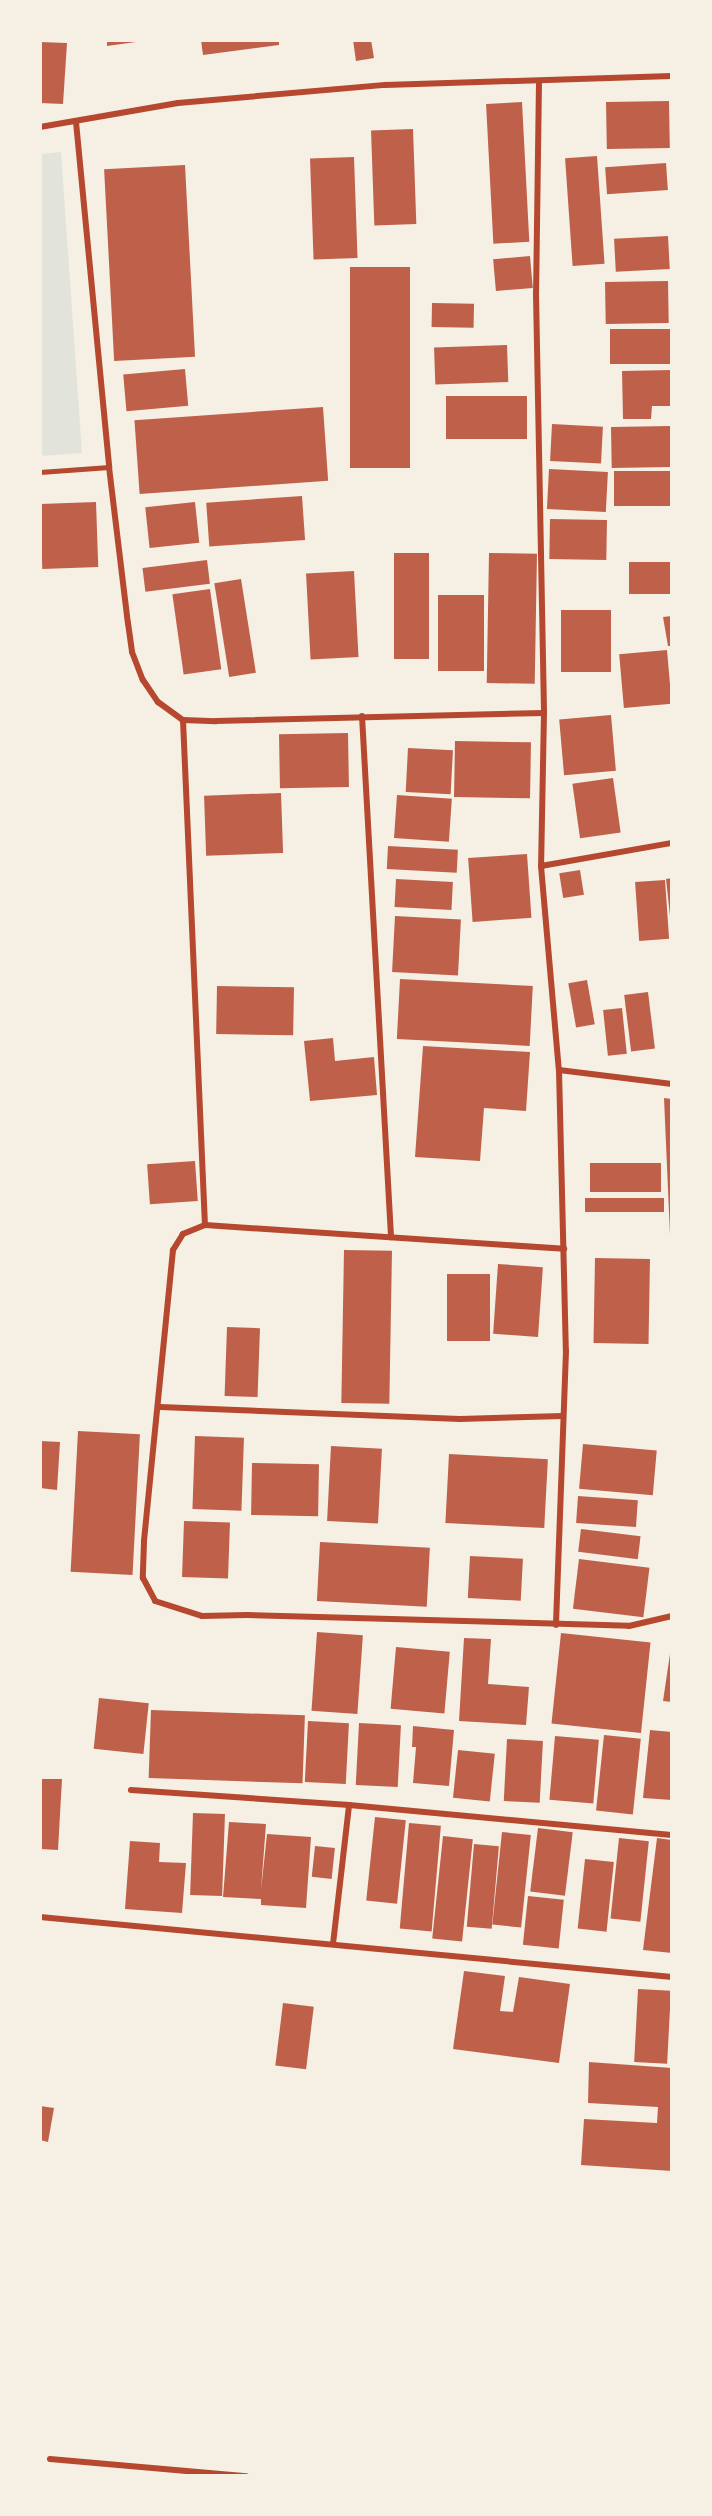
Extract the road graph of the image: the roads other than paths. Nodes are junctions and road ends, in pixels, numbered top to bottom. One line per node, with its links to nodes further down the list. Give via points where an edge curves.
1 (672, 76): 2 (street)
2 (539, 82): 3 (street, via 386,85 178,103); 7 (street, via 536,294)
3 (76, 122): 4 (street); 5 (street)
4 (40, 127)
5 (109, 467): 6 (lane); 9 (street, via 132,652 143,680 158,702)
6 (40, 472)
7 (544, 713): 8 (street); 11 (street)
8 (362, 716): 9 (street); 15 (street)
9 (183, 720): 14 (street)
10 (672, 843): 11 (street)
11 (541, 866): 12 (street)
12 (559, 1070): 13 (street); 16 (street)
13 (672, 1084)
14 (205, 1224): 15 (street); 17 (street, via 183,1234 173,1250)
15 (391, 1237): 16 (street)
16 (564, 1249): 18 (street)
17 (159, 1407): 18 (street, via 460,1419); 20 (street, via 143,1578 155,1601 202,1616)
18 (563, 1416): 20 (street)
19 (672, 1616): 20 (street, via 629,1626)
20 (556, 1625)
21 (131, 1790): 22 (street)
22 (350, 1805): 23 (street); 25 (street)
23 (672, 1835)
24 (40, 1917): 25 (street)
25 (333, 1944): 26 (street)
26 (672, 1977)
27 (50, 2458): 28 (street)
28 (246, 2475)

